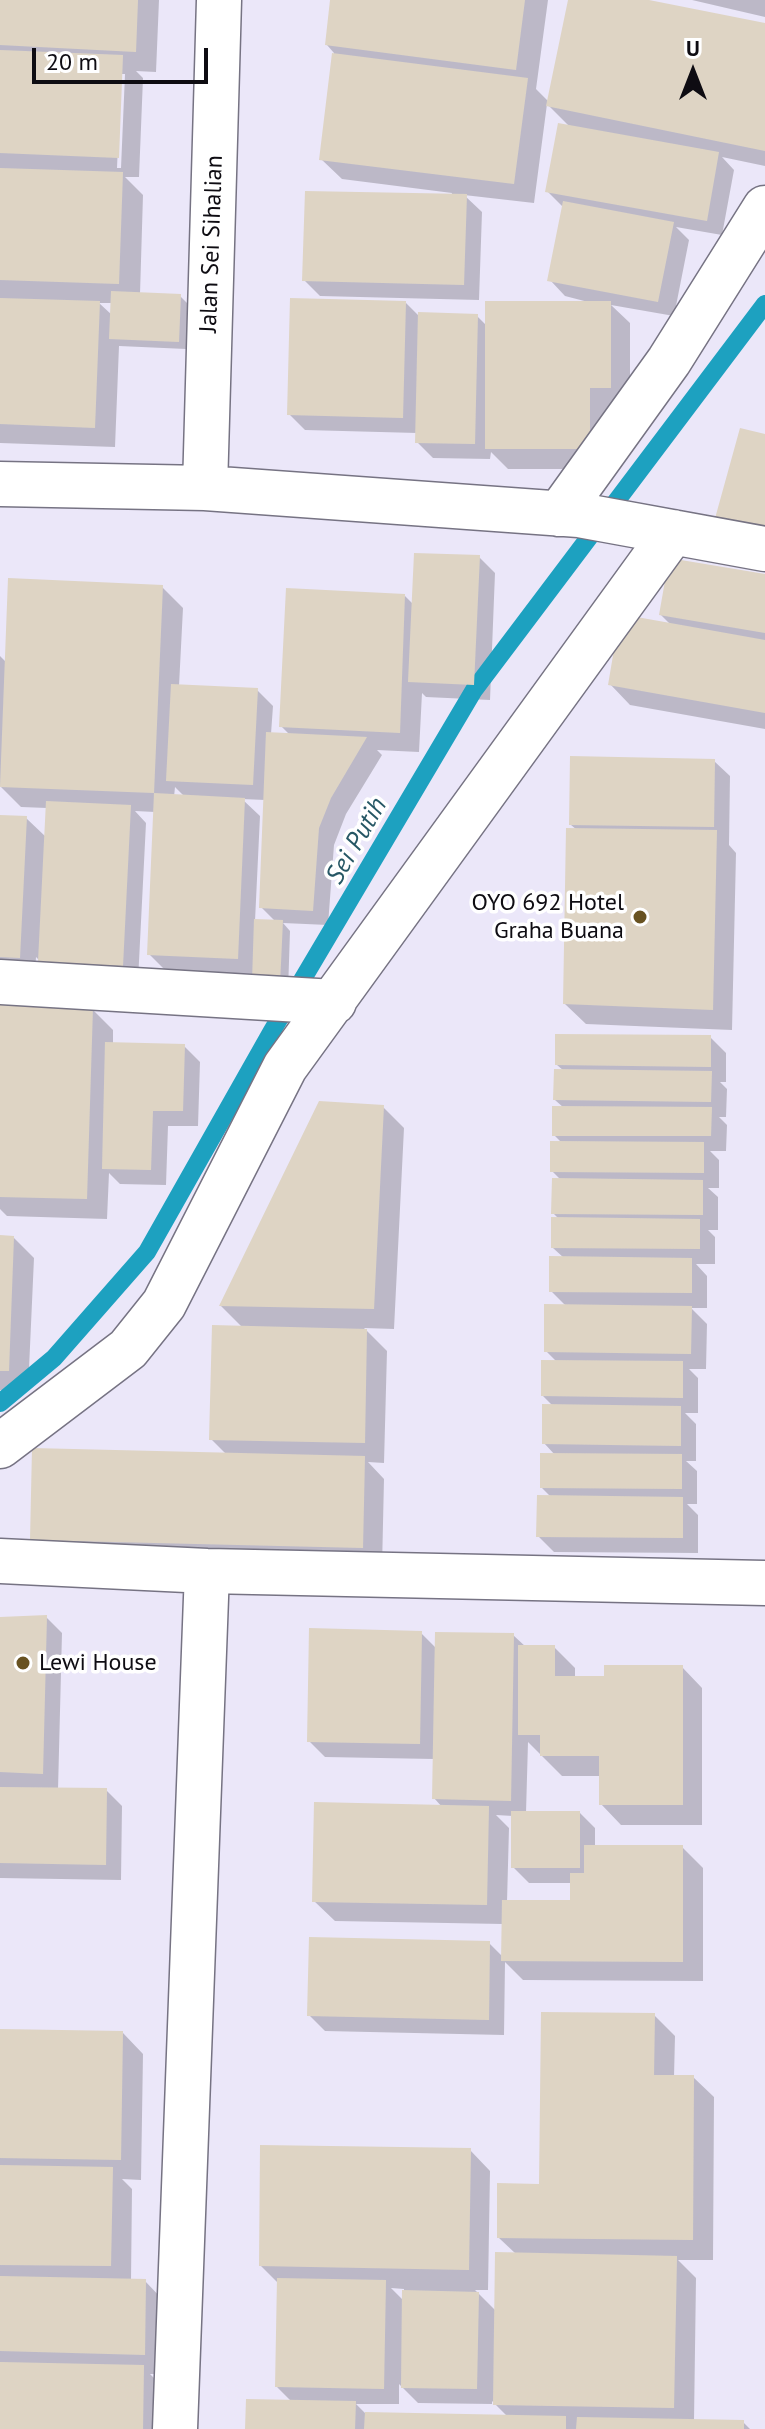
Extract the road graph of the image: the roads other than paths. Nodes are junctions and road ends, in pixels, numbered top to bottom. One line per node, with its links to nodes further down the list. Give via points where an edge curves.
1 (219, 0): 4 (street, Jalan Sei Sihalian)
2 (765, 208): 5 (street)
3 (0, 484): 4 (street)
4 (205, 488): 5 (street)
5 (569, 514): 6 (street)
6 (658, 528): 7 (street); 9 (street)
7 (765, 549)
8 (0, 982): 9 (street)
9 (327, 1001): 10 (street, via 285,1067 164,1304 128,1349)
10 (0, 1446)
11 (0, 1561): 12 (street)
12 (207, 1571): 13 (street); 14 (street)
13 (765, 1583)
14 (175, 2429)

